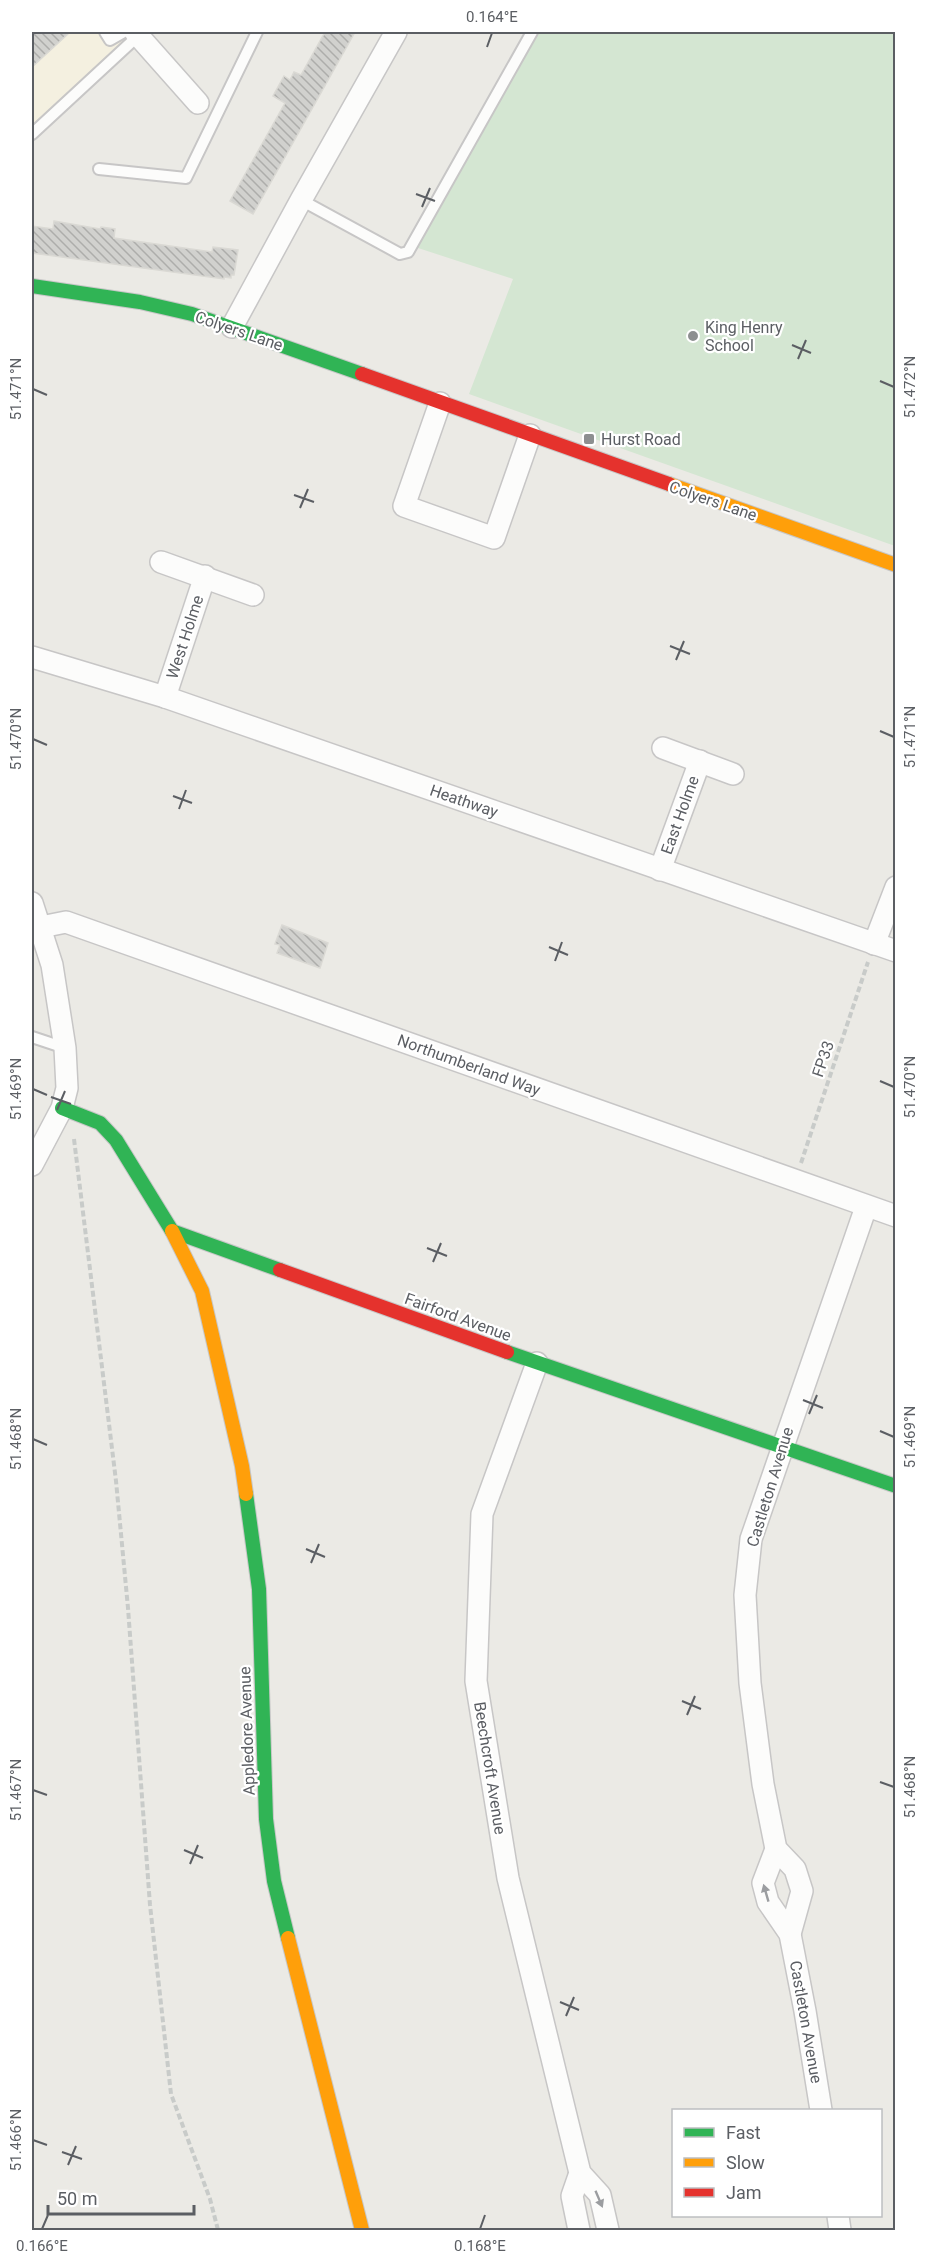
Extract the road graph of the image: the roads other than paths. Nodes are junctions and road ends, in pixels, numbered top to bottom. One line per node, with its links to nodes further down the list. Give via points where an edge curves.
1 (105, 32): 5 (lane, via 110,40)
2 (257, 32): 8 (lane, via 186,177)
3 (396, 32): 9 (street)
4 (532, 32): 9 (lane, via 408,252 400,254)
5 (135, 33): 6 (street); 7 (lane)
6 (198, 103)
7 (33, 129)
8 (99, 169)
9 (301, 200): 11 (street)
10 (32, 286): 11 (street, Colyers Lane, via 140,302)
11 (232, 327): 12 (street, Colyers Lane)
12 (440, 403): 13 (street, Colyers Lane); 13 (street, via 404,506 494,538)
13 (530, 435): 15 (street, Colyers Lane)
14 (162, 562): 16 (street, West Holme)
15 (896, 565)
16 (204, 576): 17 (street, West Holme); 19 (street, West Holme)
17 (253, 595)
18 (32, 657): 19 (street, Heathway)
19 (165, 697): 23 (street, Heathway)
20 (663, 748): 21 (street, East Holme)
21 (700, 761): 22 (street, East Holme); 23 (street, East Holme)
22 (733, 774)
23 (660, 870): 27 (street, Heathway)
24 (896, 887): 27 (street)
25 (32, 903): 26 (street)
26 (41, 927): 30 (street, via 52,965); 33 (street, Northumberland Way, via 66,922)
27 (874, 944): 28 (street, Heathway)
28 (896, 951)
29 (32, 1037): 30 (lane)
30 (65, 1048): 31 (street)
31 (66, 1110): 32 (street); 35 (street, via 100,1123 116,1140)
32 (32, 1165)
33 (866, 1207): 34 (street, Northumberland Way); 37 (street, Castleton Avenue)
34 (896, 1216)
35 (172, 1231): 36 (street, Fairford Avenue); 43 (street, Appledore Avenue, via 202,1291 242,1466 259,1589 266,1819 274,1881)
36 (537, 1363): 37 (street, Fairford Avenue); 42 (street, Beechcroft Avenue, via 482,1514 476,1681 508,1878)
37 (782, 1447): 38 (street, Fairford Avenue); 39 (street, Castleton Avenue, via 751,1539 745,1595 750,1683)
38 (896, 1486)
39 (776, 1849): 40 (street, Castleton Avenue, one-way to 39, via 768,1902 763,1883); 40 (street, Castleton Avenue, via 795,1869 802,1891)
40 (790, 1934): 41 (street, Castleton Avenue)
41 (821, 2109)
42 (580, 2173): 44 (street, Beechcroft Avenue, via 572,2196); 45 (street, Beechcroft Avenue, one-way to 45, via 600,2195)
43 (362, 2230)
44 (579, 2230)
45 (608, 2230)

